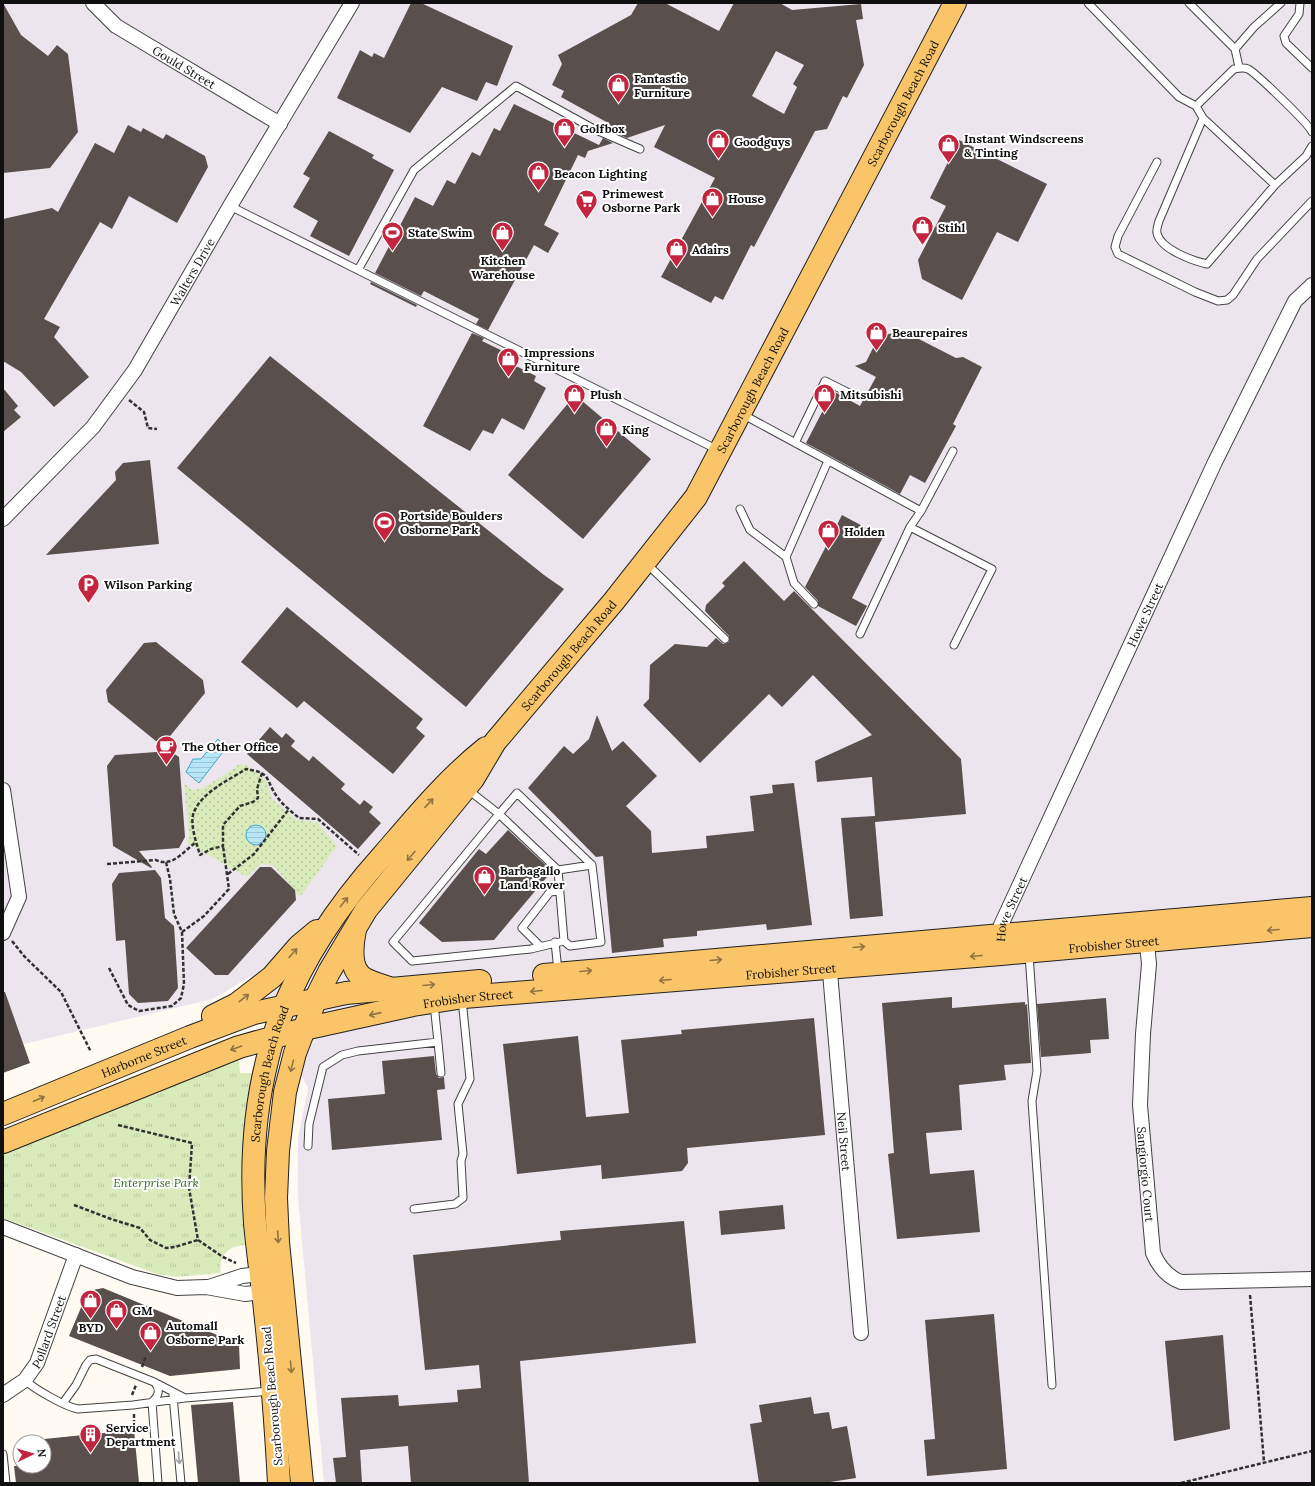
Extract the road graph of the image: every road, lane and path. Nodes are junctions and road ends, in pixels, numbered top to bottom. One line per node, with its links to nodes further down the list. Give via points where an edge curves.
1 (93, 3): 13 (street, Gould Street, via 116,26)
2 (352, 3): 13 (street, Walters Drive)
3 (955, 3): 25 (main road, Scarborough Beach Road)
4 (1088, 3): 11 (lane, via 1179,97)
5 (1189, 3): 8 (lane)
6 (1281, 3): 8 (lane, via 1254,27)
7 (1300, 3): 10 (lane, via 1299,14 1284,36 1286,43)
8 (1235, 49): 9 (lane)
9 (1239, 67): 11 (lane); 14 (lane, via 1248,69 1258,77)
10 (1312, 68)
11 (1196, 106): 12 (lane)
12 (1203, 118): 18 (lane); 18 (lane, via 1159,221 1159,239 1168,247 1195,261 1207,264)
13 (280, 124): 20 (street, Walters Drive)
14 (1312, 132)
15 (1312, 146): 18 (lane, via 1306,156)
16 (640, 149): 21 (lane, via 594,129 516,86 414,170)
17 (1157, 162): 19 (lane, via 1118,236 1115,247 1118,254 1218,301 1227,300 1233,295 1257,259)
18 (1275, 185)
19 (1312, 202)
20 (230, 206): 21 (lane); 23 (street, Walters Drive, via 135,370)
21 (358, 270): 29 (lane)
22 (1312, 284): 65 (street, Howe Street, via 1295,301 1215,462 1001,925)
23 (119, 392): 26 (path, via 144,412 148,428); 33 (street, Walters Drive, via 93,427)
24 (855, 396): 27 (lane, via 825,381)
25 (741, 413): 27 (lane); 29 (main road, Scarborough Beach Road)
26 (157, 429)
27 (795, 443): 30 (lane)
28 (953, 451): 32 (lane)
29 (721, 452): 36 (main road, Scarborough Beach Road, via 696,497)
30 (828, 462): 32 (lane); 35 (lane)
31 (740, 510): 35 (lane, via 750,530)
32 (921, 512): 34 (lane)
33 (3, 519)
34 (910, 527): 38 (lane); 40 (lane, via 992,569)
35 (786, 557): 37 (lane, via 794,583)
36 (646, 562): 39 (lane); 41 (main road, Scarborough Beach Road)
37 (814, 604)
38 (860, 634)
39 (725, 639)
40 (954, 645)
41 (495, 742): 43 (main road, Scarborough Beach Road); 57 (main road, Scarborough Beach Road, one-way to 41, via 372,867 457,773)
42 (262, 772): 45 (path, via 278,798); 47 (path, via 246,769 202,798 193,814); 48 (path, via 256,789 258,798 240,806 223,826)
43 (466, 788): 46 (lane); 58 (main road, Scarborough Beach Road, one-way to 58)
44 (3, 790): 60 (street, via 19,897)
45 (289, 809): 49 (path, via 298,818 318,819); 54 (path, via 254,854)
46 (499, 814): 52 (lane, via 517,793); 53 (lane); 66 (lane, via 393,942 412,961)
47 (196, 842): 48 (path, via 200,855); 50 (path, via 171,862)
48 (223, 846): 54 (path)
49 (361, 856)
50 (166, 862): 51 (path, via 156,860); 61 (path, via 174,914)
51 (107, 864)
52 (592, 865): 53 (lane); 63 (lane, via 601,942 570,946)
53 (558, 870): 55 (lane)
54 (227, 874): 61 (path, via 230,889 204,916)
55 (560, 891): 63 (lane); 66 (lane, via 550,892 522,928)
56 (1312, 908): 62 (main road, Frobisher Street)
57 (329, 922): 75 (main road, Scarborough Beach Road, via 294,983); 78 (main road, one-way to 57, via 204,1020 237,1004 272,976 299,946)
58 (356, 925): 71 (main road, via 351,950 356,970 364,979); 73 (main road, Scarborough Beach Road)
59 (1312, 926): 62 (main road, Frobisher Street, one-way to 62)
60 (4, 932): 80 (path, via 24,956 61,992)
61 (182, 932): 69 (path, via 184,984 181,998 172,1006 139,1011 128,1005)
62 (1146, 932): 65 (main road, Frobisher Street); 67 (main road, Frobisher Street); 93 (street, Sangiorgio Court, via 1149,964 1142,1034 1140,1105 1157,1263 1171,1279 1181,1282)
63 (564, 940): 64 (lane)
64 (555, 942): 66 (lane); 70 (lane)
65 (1001, 944): 67 (main road, Frobisher Street); 68 (main road, Frobisher Street)
66 (540, 946)
67 (1029, 951): 100 (lane, via 1037,1071 1032,1109)
68 (829, 959): 70 (main road, Frobisher Street, one-way to 68); 72 (main road, Frobisher Street, one-way to 72); 95 (street, Neil Street)
69 (110, 968)
70 (558, 974): 71 (main road, Frobisher Street, one-way to 70)
71 (390, 989): 73 (main road, Frobisher Street)
72 (462, 997): 74 (main road, Frobisher Street); 87 (lane, via 470,1079 458,1104 463,1154 463,1198 455,1204)
73 (316, 998): 75 (main road, Frobisher Street); 76 (main road, Scarborough Beach Road)
74 (434, 1002): 76 (main road, Frobisher Street, one-way to 76); 79 (lane)
75 (285, 1005): 77 (main road, Scarborough Beach Road); 78 (main road, Harborne Street, via 226,1022)
76 (304, 1029): 77 (main road, Frobisher Street); 94 (main road, Scarborough Beach Road, one-way to 94, via 285,1092 278,1151)
77 (274, 1036): 84 (main road, one-way to 84, via 216,1055); 94 (main road, Scarborough Beach Road, via 266,1061 254,1147 255,1223)
78 (190, 1037): 82 (main road, Harborne Street, one-way to 78)
79 (438, 1042): 81 (lane); 85 (lane, via 358,1051 342,1055 323,1067 309,1124)
80 (91, 1052)
81 (441, 1072)
82 (3, 1114)
83 (118, 1125): 89 (path, via 192,1143 189,1188)
84 (3, 1142)
85 (308, 1146)
86 (74, 1205): 89 (path, via 140,1228 150,1240 166,1248)
87 (414, 1209)
88 (3, 1227): 90 (street)
89 (198, 1240): 91 (path)
90 (76, 1255): 94 (street, via 132,1277 177,1288 206,1288 245,1294); 98 (street, Pollard Street, via 37,1363)
91 (240, 1265)
92 (1312, 1279): 93 (street, Sangiorgio Court)
93 (1249, 1280): 112 (path)
94 (272, 1282): 102 (main road, Scarborough Beach Road); 117 (main road, Scarborough Beach Road, one-way to 117)
95 (861, 1333)
96 (146, 1356): 97 (path)
97 (139, 1376): 99 (lane); 107 (lane, via 90,1360); 108 (path, via 133,1391)
98 (25, 1380): 103 (street, Pollard Street); 107 (lane, via 33,1388)
99 (154, 1382): 101 (lane); 106 (lane, via 158,1386 158,1392 157,1398)
100 (1052, 1385)
101 (172, 1391): 104 (lane); 105 (lane)
102 (273, 1391): 104 (lane); 116 (main road, Scarborough Beach Road)
103 (3, 1395)
104 (185, 1398): 105 (lane)
105 (173, 1399): 106 (lane); 115 (lane, one-way to 115)
106 (152, 1402): 108 (lane); 114 (lane)
107 (63, 1403): 108 (lane, via 78,1409)
108 (133, 1405): 109 (path)
109 (134, 1426)
110 (1312, 1451): 112 (path)
111 (3, 1454): 113 (lane)
112 (1264, 1462): 118 (path)
113 (6, 1483)
114 (158, 1483)
115 (181, 1483)
116 (279, 1483)
117 (302, 1483)
118 (1181, 1483)

